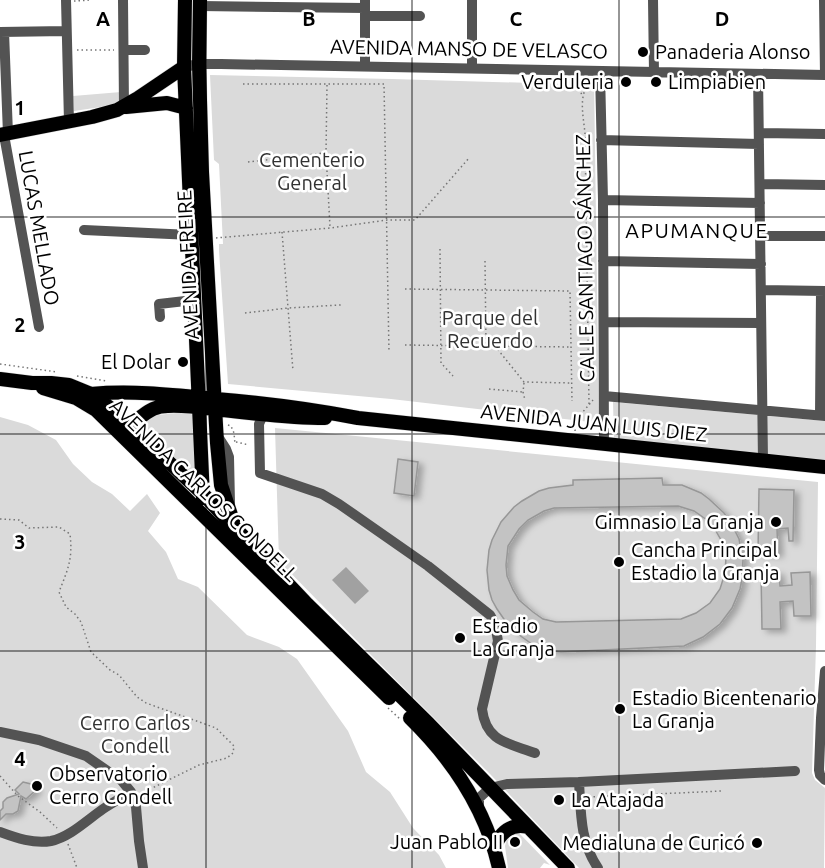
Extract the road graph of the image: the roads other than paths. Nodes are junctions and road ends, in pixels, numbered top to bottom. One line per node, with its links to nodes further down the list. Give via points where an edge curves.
1 (123, 0): 13 (street)
2 (185, 0): 16 (main road, AVENIDA FREIRE)
3 (472, 0): 18 (street)
4 (653, 0): 19 (street)
5 (824, 0): 9 (street)
6 (66, 1): 11 (street)
7 (200, 3): 8 (street); 15 (main road, AVENIDA FREIRE)
8 (365, 8): 10 (street); 17 (street)
9 (825, 10): 21 (street)
10 (420, 16)
11 (66, 31): 12 (street); 25 (street)
12 (2, 32): 27 (street, LUCAS MELLADO)
13 (124, 50): 14 (street); 23 (street)
14 (145, 50)
15 (199, 64): 16 (street, AVENIDA MANSO DE VELASCO); 17 (street, AVENIDA MANSO DE VELASCO); 55 (main road, AVENIDA FREIRE)
16 (184, 67): 23 (main road, AVENIDA MANSO DE VELASCO); 24 (main road, AVENIDA FREIRE)
17 (365, 67): 18 (street, AVENIDA MANSO DE VELASCO)
18 (472, 69): 22 (street, AVENIDA MANSO DE VELASCO, via 564,71)
19 (654, 73): 20 (street, AVENIDA MANSO DE VELASCO); 22 (street, AVENIDA MANSO DE VELASCO)
20 (758, 74): 21 (street, AVENIDA MANSO DE VELASCO); 28 (street)
21 (825, 75)
22 (600, 76): 29 (street, CALLE SANTIAGO SÁNCHEZ)
23 (124, 107): 24 (main road, AVENIDA MANSO DE VELASCO, via 167,103); 25 (main road, AVENIDA MANSO DE VELASCO)
24 (186, 108): 35 (main road, AVENIDA FREIRE)
25 (69, 122): 27 (main road, AVENIDA MANSO DE VELASCO)
26 (825, 134): 28 (street)
27 (4, 135): 46 (street, LUCAS MELLADO)
28 (759, 138): 29 (street); 30 (street)
29 (601, 140): 32 (street, CALLE SANTIAGO SÁNCHEZ)
30 (760, 184): 31 (street); 33 (street)
31 (825, 185)
32 (603, 200): 33 (street); 38 (street, CALLE SANTIAGO SÁNCHEZ)
33 (760, 203): 36 (street)
34 (84, 230): 35 (street)
35 (191, 235): 42 (main road, AVENIDA FREIRE)
36 (760, 236): 37 (street); 39 (street)
37 (825, 236)
38 (603, 261): 39 (street); 44 (street, CALLE SANTIAGO SÁNCHEZ)
39 (761, 264): 40 (street)
40 (761, 290): 41 (street); 45 (street)
41 (823, 291): 54 (street)
42 (194, 300): 43 (street, via 159,304); 51 (main road, AVENIDA FREIRE)
43 (160, 317)
44 (604, 322): 45 (street); 50 (street, CALLE SANTIAGO SÁNCHEZ)
45 (761, 323): 52 (street)
46 (39, 327)
47 (0, 379): 48 (main road)
48 (32, 383): 49 (main road, AVENIDA CARLOS CONDELL, via 63,384); 57 (main road, AVENIDA CARLOS CONDELL, via 83,401)
49 (91, 394): 51 (main road, AVENIDA JUAN LUIS DIEZ, via 122,393); 58 (main road, AVENIDA CARLOS CONDELL)
50 (604, 396): 52 (street); 59 (street, CALLE SANTIAGO SÁNCHEZ)
51 (199, 402): 55 (main road, AVENIDA JUAN LUIS DIEZ); 58 (main road, AVENIDA JUAN LUIS DIEZ, via 159,406); 62 (main road, AVENIDA FREIRE)
52 (762, 410): 54 (street); 60 (street)
53 (263, 415): 55 (main road, AVENIDA JUAN LUIS DIEZ); 56 (main road, AVENIDA JUAN LUIS DIEZ); 67 (street, via 260,473 322,494 339,504 490,615 498,641 482,709 484,720 498,740)
54 (823, 415)
55 (216, 416): 56 (main road, AVENIDA JUAN LUIS DIEZ, via 292,406); 64 (main road, AVENIDA FREIRE, via 221,485)
56 (358, 418): 59 (main road, AVENIDA JUAN LUIS DIEZ)
57 (108, 422): 58 (main road); 63 (main road, AVENIDA CARLOS CONDELL)
58 (129, 424): 62 (main road, AVENIDA CARLOS CONDELL)
59 (604, 444): 60 (main road, AVENIDA JUAN LUIS DIEZ)
60 (763, 460): 61 (main road, AVENIDA JUAN LUIS DIEZ)
61 (825, 467)
62 (203, 494): 63 (main road, AVENIDA FREIRE); 64 (main road, AVENIDA CARLOS CONDELL)
63 (208, 519): 71 (main road, AVENIDA CARLOS CONDELL, via 415,723)
64 (232, 520): 72 (main road, AVENIDA CARLOS CONDELL, via 307,604)
65 (825, 671): 69 (street, via 819,770)
66 (0, 732): 73 (street, via 86,756 122,782)
67 (535, 753)
68 (795, 771): 70 (street)
69 (825, 780)
70 (579, 782): 72 (street); 81 (street, via 584,837)
71 (465, 787): 72 (street); 74 (main road, AVENIDA CARLOS CONDELL)
72 (489, 788): 74 (street, via 479,798); 75 (main road, AVENIDA CARLOS CONDELL)
73 (132, 795): 76 (street, via 51,841 32,841); 78 (street)
74 (479, 809): 77 (main road, AVENIDA CARLOS CONDELL)
75 (528, 827): 77 (main road, via 509,828); 80 (main road, AVENIDA CARLOS CONDELL)
76 (0, 832)
77 (494, 847): 79 (main road, AVENIDA CARLOS CONDELL)
78 (143, 868)
79 (499, 868)
80 (568, 868)
81 (598, 868)

